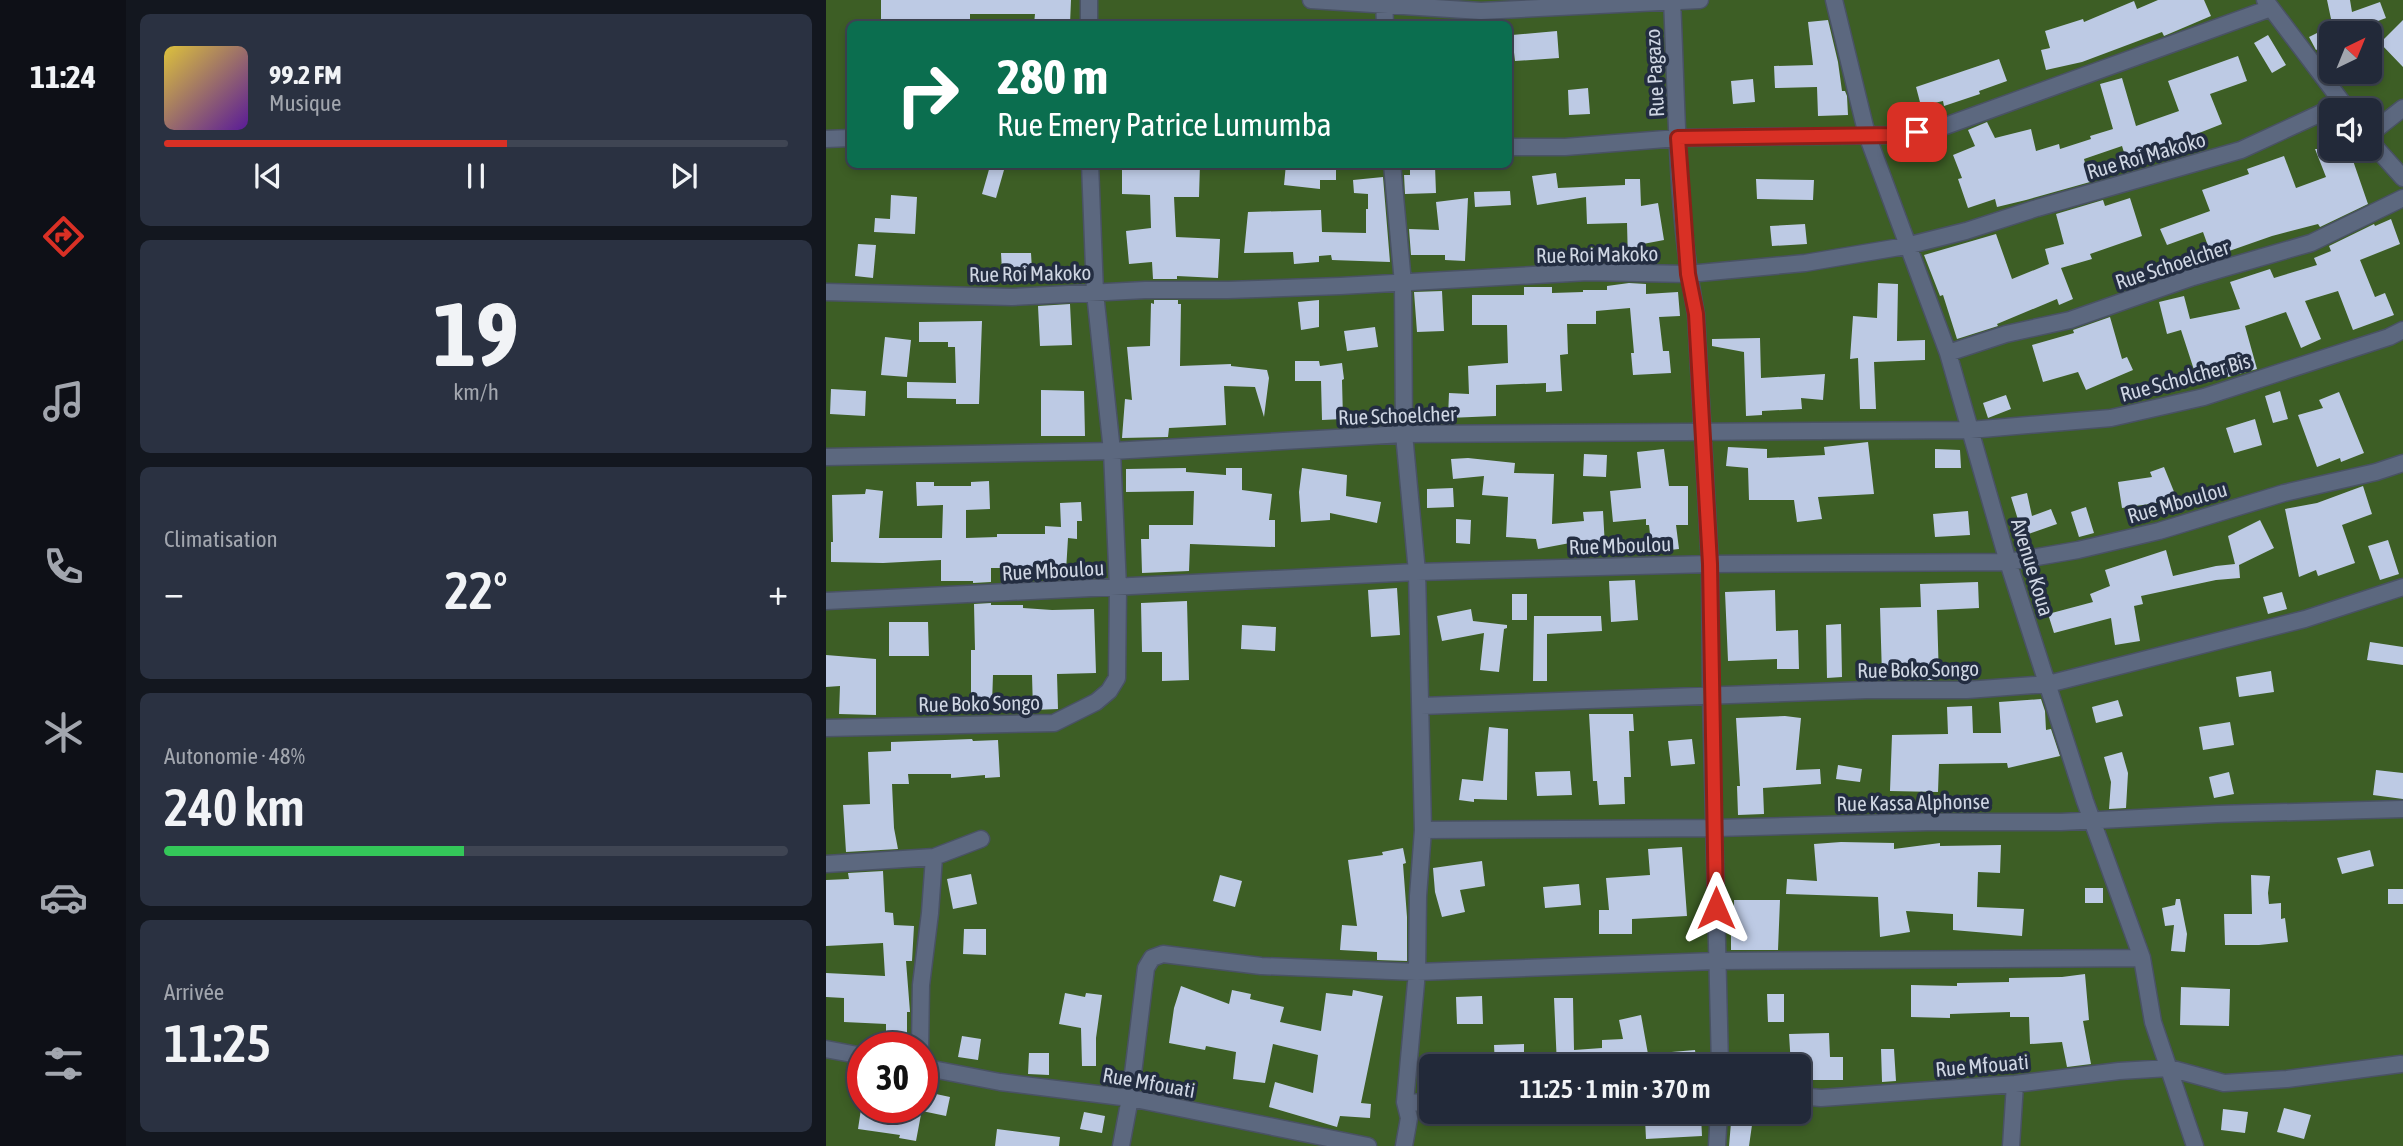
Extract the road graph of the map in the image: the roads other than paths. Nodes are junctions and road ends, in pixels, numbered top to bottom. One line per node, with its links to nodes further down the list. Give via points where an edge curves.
1 (1089, 0): 8 (street)
2 (1311, 0): 6 (street)
3 (1700, 0): 5 (street)
4 (1834, 0): 14 (street, Avenue Koua)
5 (1672, 1): 6 (street, via 1481,11); 16 (street, Rue Pagazo)
6 (1384, 3): 9 (street)
7 (2268, 4): 10 (street); 14 (street, via 1937,129)
8 (1089, 21)
9 (1385, 21)
10 (2340, 98)
11 (2403, 108): 13 (street)
12 (2319, 117): 24 (street, Rue Roi Makoko, via 2241,150)
13 (2382, 125)
14 (1867, 135): 16 (street); 24 (street, Avenue Koua)
15 (847, 138): 17 (street)
16 (1678, 138): 18 (street); 25 (street, Rue Pagazo)
17 (826, 139)
18 (1512, 147)
19 (2382, 154): 22 (street)
20 (1090, 168): 28 (street)
21 (1392, 168): 26 (street)
22 (2403, 178)
23 (2403, 198): 30 (street, Rue Schoelcher, via 2311,243 2193,277 2070,320)
24 (1906, 246): 25 (street, Rue Roi Makoko, via 1805,263); 30 (street, Avenue Koua)
25 (1688, 274): 26 (street, Rue Roi Makoko, via 1588,272); 32 (street, Rue Pagazo, via 1696,314)
26 (1403, 283): 28 (street, Rue Roi Makoko); 33 (street)
27 (826, 292): 28 (street, Rue Roi Makoko, via 1012,297)
28 (1095, 293): 34 (street)
29 (2403, 330): 31 (street, Rue Scholcher Bis, via 2204,397 2111,418)
30 (1948, 353): 31 (street, Avenue Koua)
31 (1970, 430): 32 (street, Rue Schoelcher); 37 (street, Avenue Koua)
32 (1702, 433): 33 (street, Rue Schoelcher); 38 (street, Rue Pagazo)
33 (1404, 434): 34 (street, Rue Schoelcher); 39 (street)
34 (1112, 451): 35 (street, Rue Schoelcher); 41 (street)
35 (826, 457)
36 (2403, 463): 37 (street, Rue Mboulou, via 2159,531)
37 (2008, 562): 38 (street, Rue Mboulou); 43 (street, Avenue Koua)
38 (1710, 564): 39 (street, Rue Mboulou); 44 (street, Rue Pagazo)
39 (1417, 572): 41 (street, Rue Mboulou); 45 (street)
40 (2403, 587): 43 (street, Rue Boko Songo, via 2305,618)
41 (1118, 588): 42 (street, Rue Mboulou); 46 (street, Rue Boko Songo, via 1117,678 1096,702 1054,723)
42 (826, 601)
43 (2048, 684): 44 (street, Rue Boko Songo); 48 (street, Avenue Koua)
44 (1711, 697): 45 (street, Rue Boko Songo); 49 (street, Rue Pagazo)
45 (1421, 706): 50 (street)
46 (826, 728)
47 (2403, 809): 48 (street, Rue Kassa Alphonse)
48 (2094, 821): 49 (street, Rue Kassa Alphonse); 54 (street, Avenue Koua)
49 (1716, 828): 50 (street, Rue Kassa Alphonse); 55 (street, Rue Pagazo)
50 (1423, 830): 56 (street)
51 (981, 839): 52 (street)
52 (934, 857): 53 (street); 57 (street)
53 (826, 864)
54 (2143, 958): 55 (street); 62 (street, Avenue Koua, via 2154,1022)
55 (1716, 961): 56 (street); 60 (street, Rue Pagazo)
56 (1417, 972): 66 (street, via 1261,966 1163,954 1152,958 1146,968); 67 (street)
57 (920, 1032)
58 (826, 1049): 59 (street)
59 (847, 1053)
60 (1720, 1054)
61 (2401, 1063): 62 (street, Rue Mfouati, via 2224,1083)
62 (2169, 1068): 64 (street, Rue Mfouati); 75 (street, Avenue Koua)
63 (938, 1070): 66 (street, Rue Mfouati)
64 (2015, 1084): 65 (street, Rue Mfouati); 74 (street)
65 (1811, 1097)
66 (1130, 1098): 71 (street); 72 (street, Rue Mfouati)
67 (1405, 1102): 68 (street); 70 (street, via 1409,1118)
68 (1419, 1103)
69 (1718, 1124): 73 (street)
70 (1404, 1145)
71 (1121, 1146)
72 (1368, 1146)
73 (1717, 1146)
74 (2011, 1146)
75 (2195, 1146)

